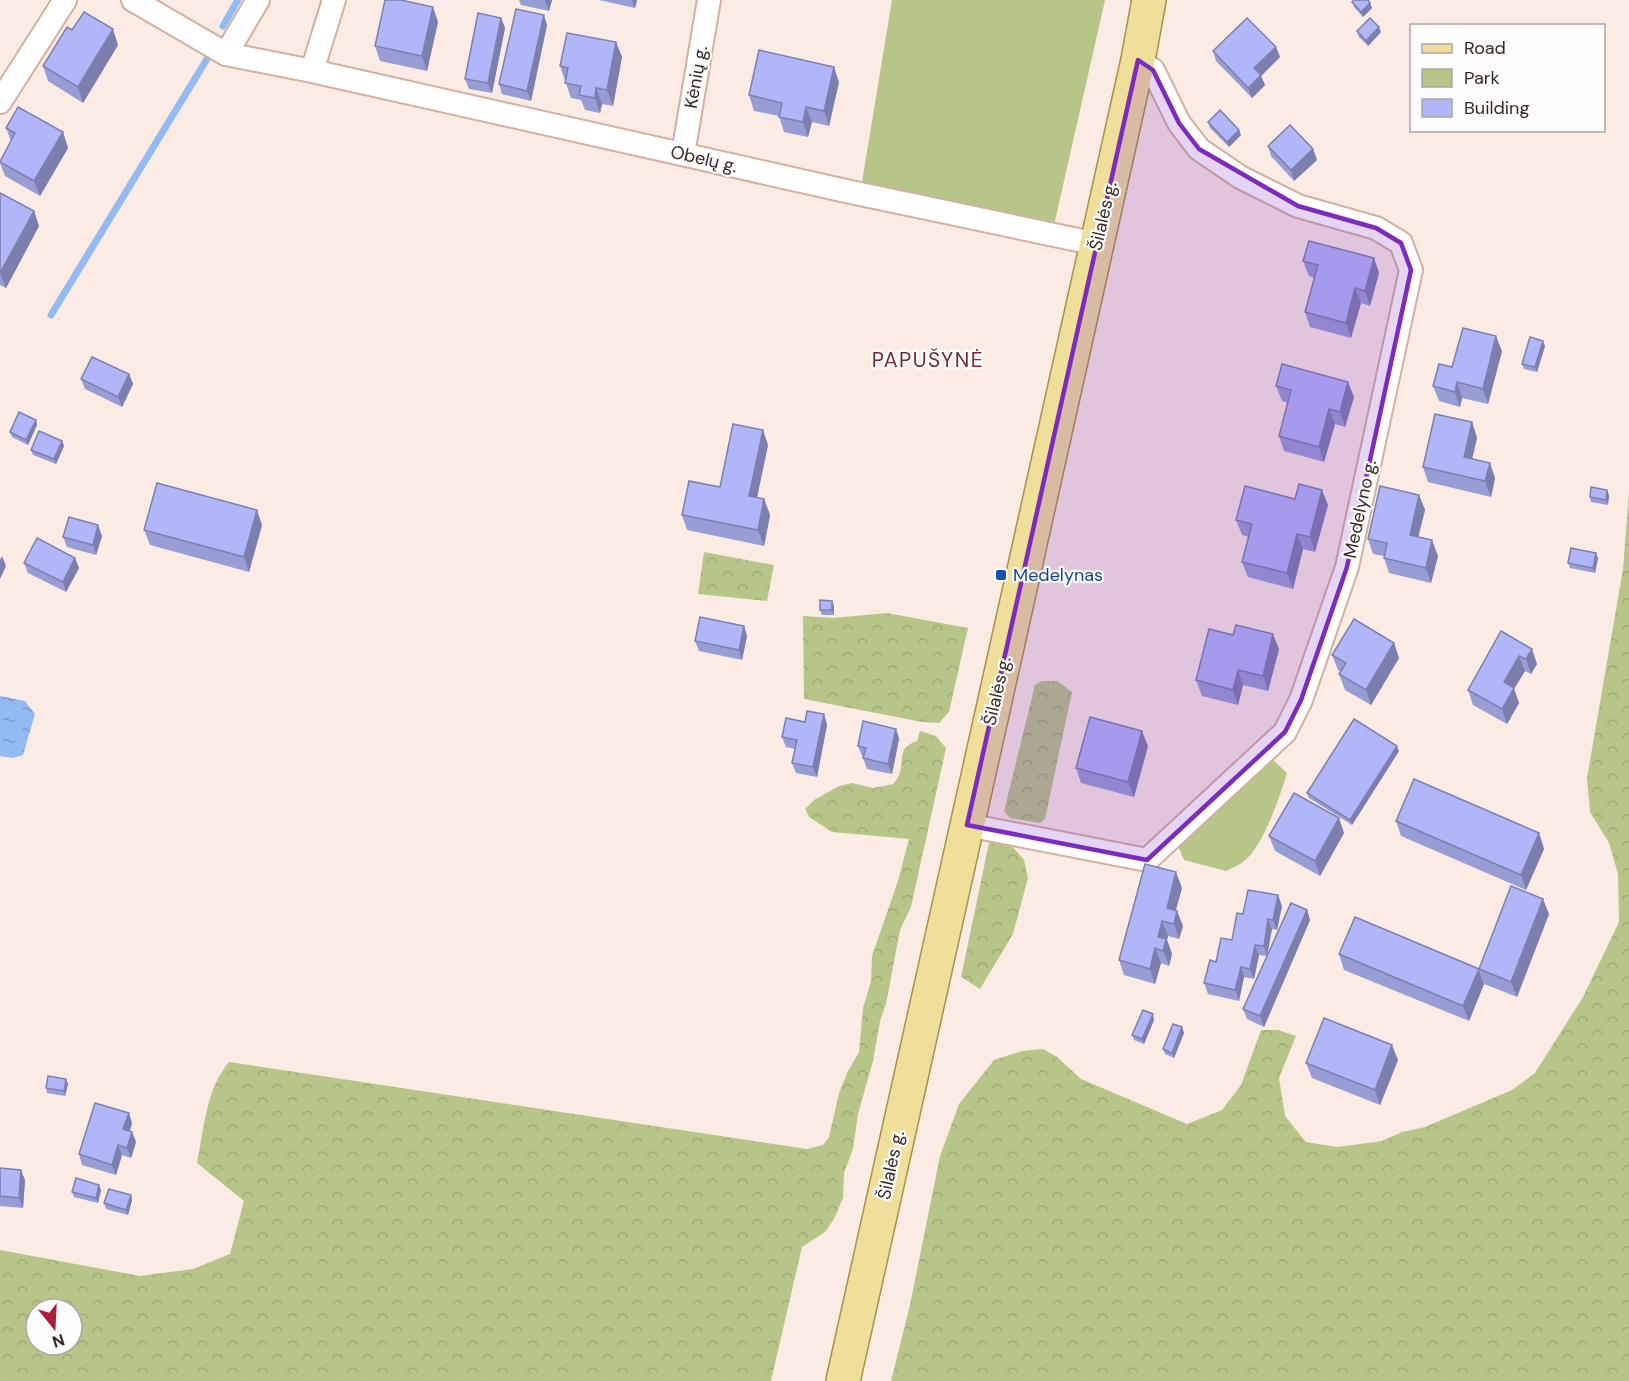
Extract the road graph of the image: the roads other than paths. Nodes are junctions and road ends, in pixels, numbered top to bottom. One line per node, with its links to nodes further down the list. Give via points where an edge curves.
1 (65, 0): 10 (street)
2 (134, 0): 7 (street, Obelų g.)
3 (258, 0): 7 (street)
4 (334, 0): 9 (street)
5 (709, 0): 11 (street, Kėnių g.)
6 (1149, 0): 8 (main road, Šilalės g.)
7 (226, 54): 9 (street, Obelų g.)
8 (1138, 60): 12 (main road, Šilalės g.); 13 (street, Medelyno g., via 1153,70 1179,123 1199,149 1240,177 1298,206 1376,228 1401,243 1411,270 1347,567 1301,700 1284,732 1147,860)
9 (312, 71): 11 (street, Obelų g.)
10 (0, 102)
11 (683, 154): 12 (street, Obelų g.)
12 (1097, 244): 13 (main road, Šilalės g.)
13 (967, 825): 14 (main road, Šilalės g.)
14 (843, 1381)

